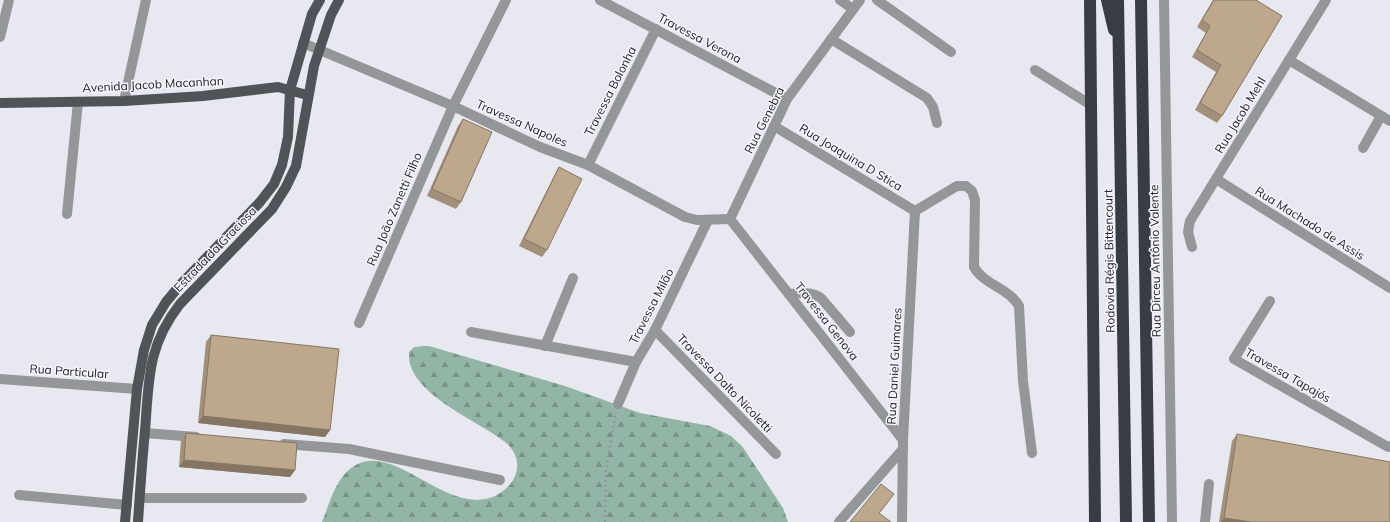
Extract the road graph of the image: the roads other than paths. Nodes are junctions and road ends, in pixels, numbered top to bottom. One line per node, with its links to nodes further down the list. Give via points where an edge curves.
1 (10, 0): 18 (street)
2 (146, 0): 29 (street)
3 (320, 0): 20 (main road, Estrada da Graciosa, via 312,14)
4 (339, 0): 21 (main road, Estrada da Graciosa)
5 (506, 0): 33 (street, Rua João Zanetti Filho)
6 (600, 0): 17 (street, Travessa Verona)
7 (840, 0): 16 (street)
8 (860, 0): 16 (street, Rua Genebra)
9 (877, 0): 22 (street)
10 (1090, 0): 32 (highway)
11 (1107, 0): 23 (highway)
12 (1118, 0): 23 (highway, Rodovia Régis Bittencourt)
13 (1141, 0): 78 (highway)
14 (1164, 0): 79 (street, Rua Dirceu Antônio Valente)
15 (1326, 0): 24 (street, Rua Jacob Mehl)
16 (853, 9): 19 (street, Rua Genebra)
17 (656, 30): 28 (street, Travessa Verona); 39 (street, Travessa Bolonha)
18 (0, 37)
19 (831, 39): 28 (street, Rua Genebra); 36 (street, via 927,98 933,107)
20 (303, 43): 21 (street, Travessa Napoles); 26 (main road, Estrada da Graciosa)
21 (319, 49): 27 (main road, Estrada da Graciosa); 33 (street, Travessa Napoles)
22 (951, 52)
23 (1119, 55): 77 (highway, Rodovia Régis Bittencourt)
24 (1289, 60): 34 (street); 40 (street, Rua Jacob Mehl)
25 (1035, 70): 32 (street)
26 (290, 90): 27 (main road, Avenida Jacob Macanhan); 29 (main road, Avenida Jacob Macanhan, via 278,87 203,96); 57 (main road, Estrada da Graciosa, via 288,137 282,165 274,184 166,302 152,325)
27 (307, 95): 59 (main road, Estrada da Graciosa, via 296,166 286,187 272,209 180,304 166,322 156,344 149,370)
28 (787, 99): 37 (street, Rua Genebra)
29 (124, 101): 30 (main road, Avenida Jacob Macanhan)
30 (78, 102): 31 (main road, Avenida Jacob Macanhan); 42 (street)
31 (0, 103)
32 (1091, 105): 76 (highway)
33 (453, 106): 39 (street, Travessa Napoles, via 540,147); 50 (street, Rua João Zanetti Filho)
34 (1381, 116): 35 (street); 38 (street)
35 (1390, 121)
36 (937, 123)
37 (774, 126): 41 (street, Rua Joaquina D Stica); 43 (street, Rua Genebra)
38 (1363, 148)
39 (588, 165): 44 (street, Travessa Napoles, via 686,217)
40 (1216, 179): 45 (street, Rua Jacob Mehl, via 1190,221 1188,232); 47 (street, Rua Machado de Assis)
41 (915, 211): 62 (street, Rua Daniel Guimares); 64 (street, via 957,186 966,186 972,191 974,267 978,274 1014,298 1019,306 1023,381)
42 (67, 214)
43 (730, 219): 44 (street, Travessa Napoles); 48 (street, Travessa Genova)
44 (708, 220): 51 (street, Travessa Milão)
45 (1192, 247)
46 (573, 278): 54 (street)
47 (1390, 288)
48 (789, 294): 53 (street, via 817,295); 62 (street, Travessa Genova)
49 (1270, 301): 63 (street, Travessa Tapajós, via 1234,359)
50 (359, 323)
51 (655, 330): 55 (street, Travessa Milão); 65 (street, Travessa Dalto Nicoletti)
52 (471, 332): 54 (street)
53 (850, 332)
54 (545, 346): 55 (street)
55 (636, 362): 58 (street, Travessa Milão)
56 (0, 379): 57 (street, Rua Particular)
57 (137, 389): 71 (main road, Estrada da Graciosa)
58 (618, 404)
59 (145, 433): 60 (street); 69 (main road, Estrada da Graciosa)
60 (210, 438)
61 (273, 443): 66 (street, via 349,449)
62 (903, 445): 74 (street); 75 (street, Rua Daniel Guimares)
63 (1389, 446)
64 (1032, 453)
65 (776, 454)
66 (500, 480)
67 (1208, 484): 80 (street)
68 (19, 495): 71 (street)
69 (140, 498): 70 (street); 73 (main road, Estrada da Graciosa)
70 (302, 498)
71 (127, 505): 72 (main road, Estrada da Graciosa)
72 (125, 522)
73 (138, 522)
74 (839, 522)
75 (902, 522)
76 (1095, 522)
77 (1126, 522)
78 (1149, 522)
79 (1172, 522)
80 (1205, 522)

